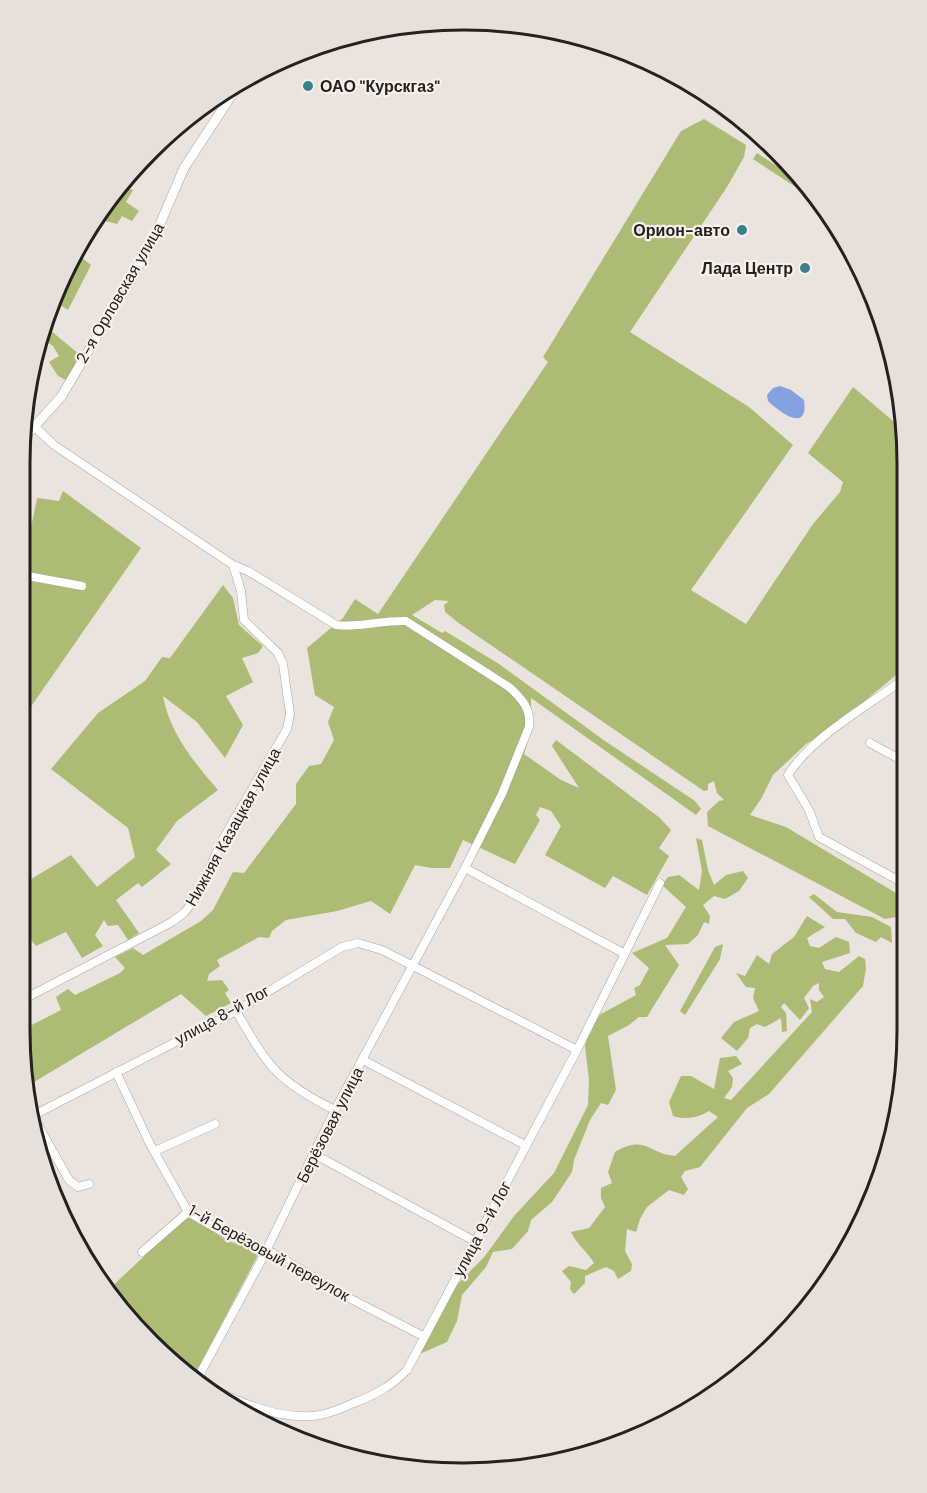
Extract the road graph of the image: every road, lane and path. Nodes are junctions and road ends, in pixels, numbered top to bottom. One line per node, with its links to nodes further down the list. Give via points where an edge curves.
1 (229, 99): 2 (street, 2-я Орловская улица, via 184,168 151,244 61,397)
2 (34, 426): 3 (street, 2-я Орловская улица); 4 (street, via 54,445)
3 (32, 429)
4 (233, 565): 10 (street, Берёзовая улица, via 336,625 406,621 465,657 523,700 531,715 529,727 502,794); 15 (street, Нижняя Казацкая улица, via 244,620 271,644 283,664 290,714 287,729 185,912 154,933)
5 (30, 576): 6 (street)
6 (82, 586)
7 (897, 685): 11 (street, via 852,714 795,764 788,775 819,837)
8 (870, 743): 9 (street)
9 (897, 758)
10 (465, 868): 13 (street); 14 (street, Берёзовая улица)
11 (897, 880)
12 (660, 883): 13 (street, улица 9-й Лог)
13 (625, 954): 17 (street, улица 9-й Лог)
14 (412, 965): 16 (street, улица 8-й Лог, via 375,947 358,943 342,947); 17 (street, улица 8-й Лог); 18 (street, Берёзовая улица)
15 (30, 996)
16 (236, 1011): 19 (street, улица 8-й Лог); 20 (street, via 280,1077 295,1090)
17 (577, 1050): 24 (street, улица 9-й Лог)
18 (363, 1060): 20 (street, Берёзовая улица); 24 (street)
19 (116, 1072): 21 (street, улица 8-й Лог); 25 (street, 1-й Берёзовый переулок)
20 (335, 1110): 26 (street, Берёзовая улица)
21 (38, 1115)
22 (215, 1124): 25 (street)
23 (43, 1133): 27 (street, via 69,1180 78,1187)
24 (525, 1145): 29 (street, улица 9-й Лог)
25 (155, 1151): 28 (street, 1-й Берёзовый переулок)
26 (315, 1154): 29 (street); 30 (street, Берёзовая улица)
27 (89, 1184)
28 (188, 1212): 30 (street, 1-й Берёзовый переулок); 31 (street)
29 (476, 1242): 32 (street, улица 9-й Лог)
30 (267, 1251): 32 (street, 1-й Берёзовый переулок); 33 (street, Берёзовая улица)
31 (142, 1252)
32 (423, 1336): 34 (street, улица 9-й Лог, via 407,1370 391,1387 338,1410 311,1416)
33 (201, 1373)
34 (244, 1403)

